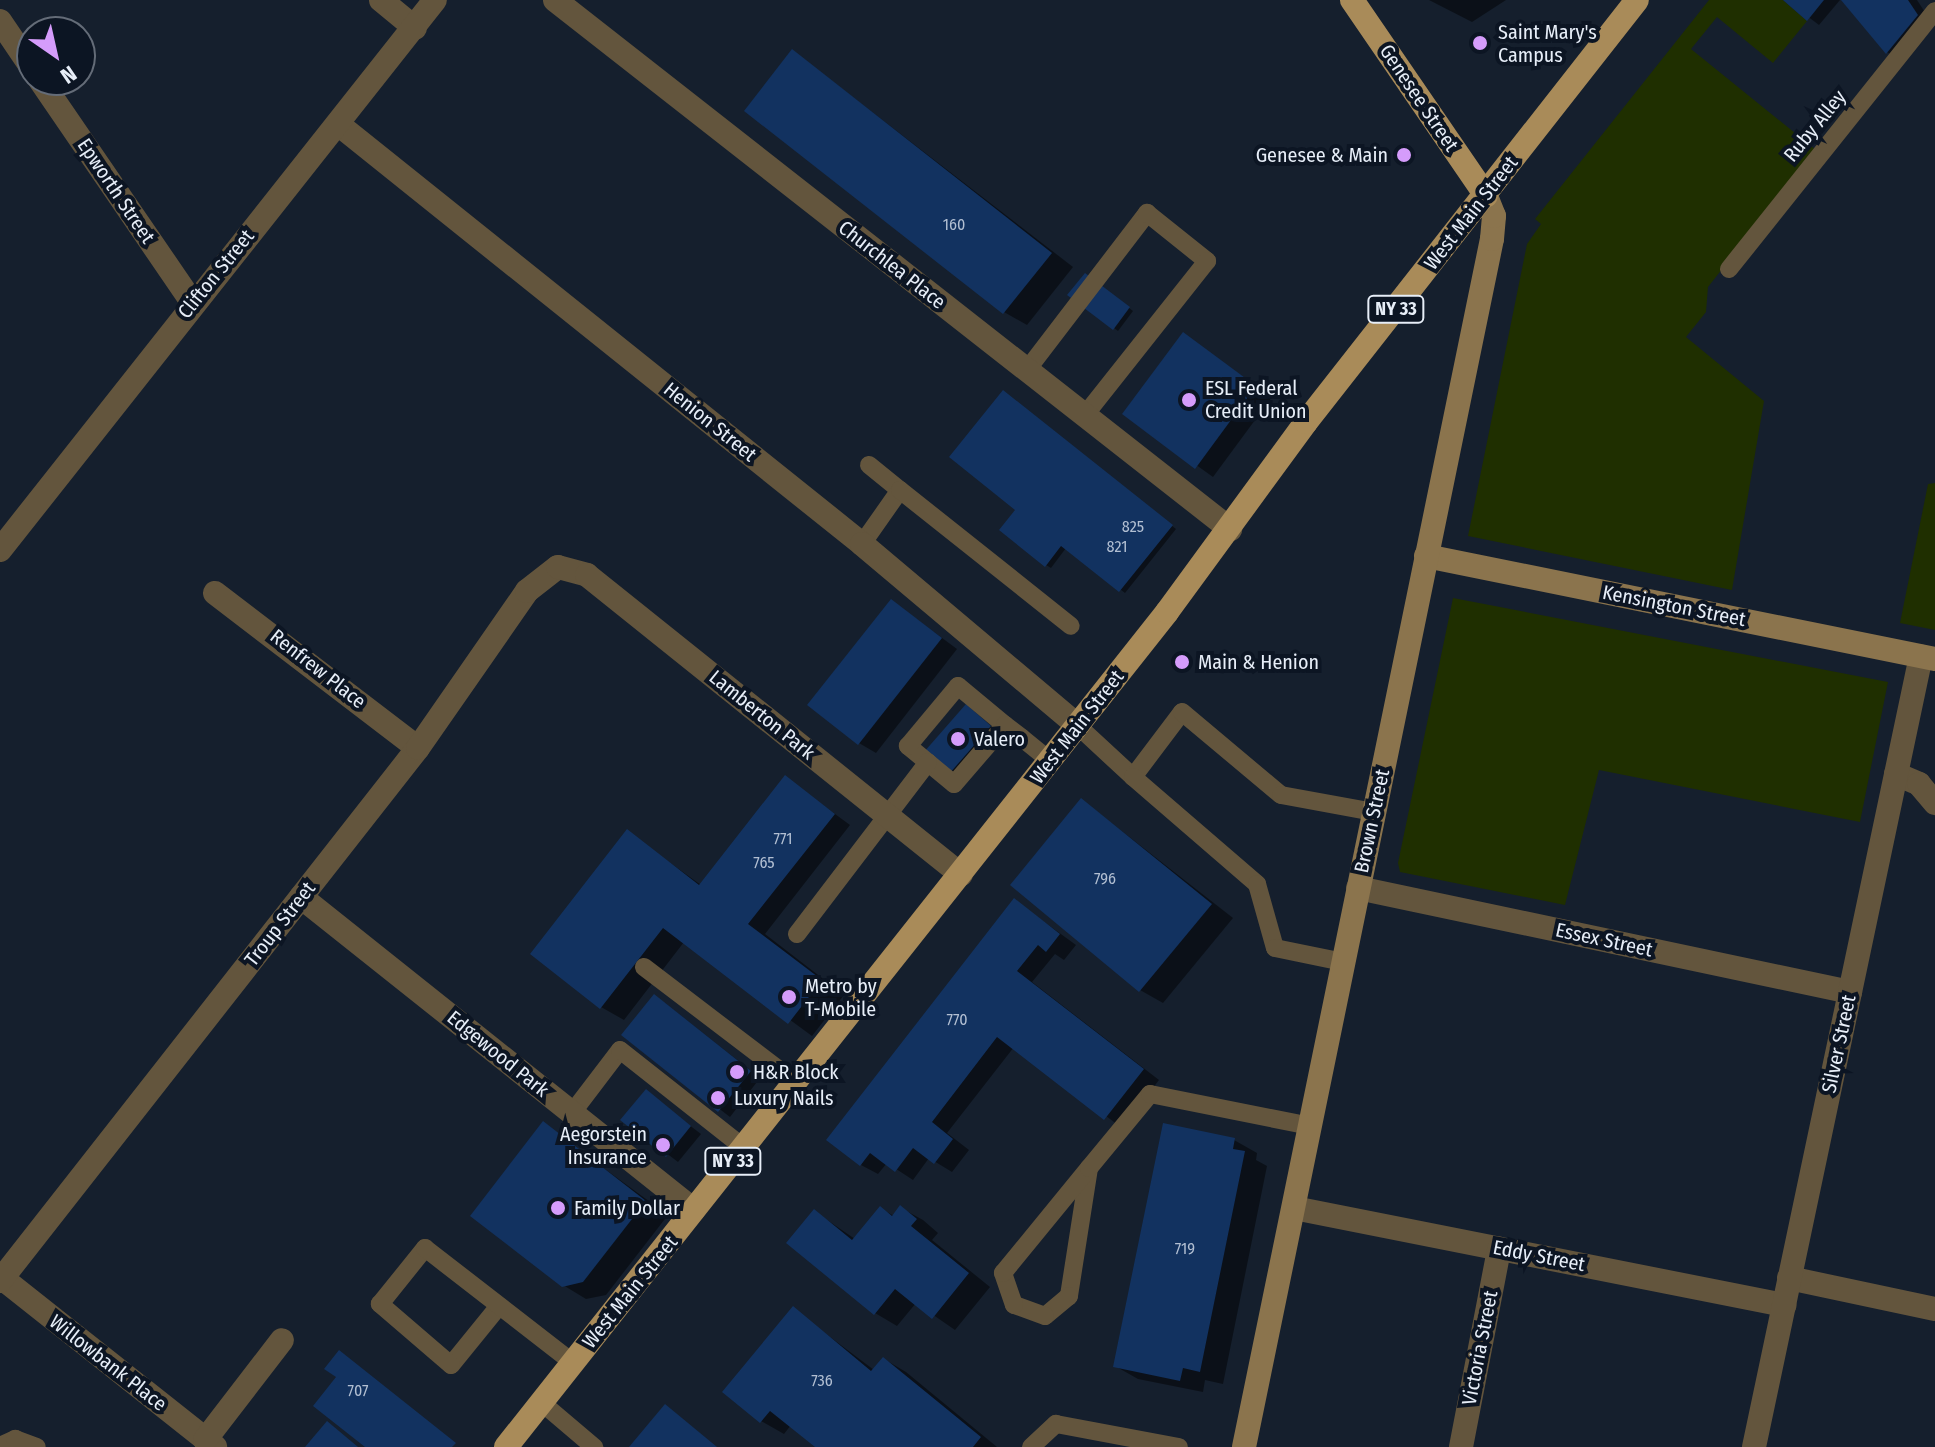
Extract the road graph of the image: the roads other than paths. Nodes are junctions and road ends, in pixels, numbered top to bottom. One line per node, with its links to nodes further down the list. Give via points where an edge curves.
1 (381, 0): 8 (street)
2 (435, 0): 8 (street, Clifton Street)
3 (555, 0): 15 (street, Churchlea Place)
4 (1352, 0): 12 (main road, Genesee Street)
5 (1637, 0): 12 (main road, West Main Street / NY 33)
6 (1935, 11): 13 (lane, Ruby Alley)
7 (0, 21): 9 (street)
8 (415, 28): 11 (street, Clifton Street)
9 (16, 44)
10 (51, 96): 14 (street, Epworth Street)
11 (338, 124): 14 (street, Clifton Street); 20 (street, Henion Street)
12 (1486, 196): 19 (main road, West Main Street / NY 33, via 1306,422); 22 (main road, Brown Street, via 1494,216 1492,239)
13 (1729, 269)
14 (192, 302): 21 (street, Clifton Street)
15 (1027, 370): 16 (street, Churchlea Place); 16 (lane, via 1147,213 1207,261)
16 (1085, 415): 19 (street, Churchlea Place)
17 (869, 465): 18 (lane)
18 (900, 490): 20 (lane); 25 (lane)
19 (1230, 529): 28 (main road, West Main Street / NY 33)
20 (862, 544): 28 (street, Henion Street)
21 (0, 550)
22 (1426, 556): 26 (main road, Kensington Street); 35 (main road, Brown Street)
23 (558, 567): 29 (street, Troup Street, via 527,591); 36 (street, Lamberton Park, via 587,575)
24 (215, 593): 29 (street, Renfrew Place)
25 (1071, 626)
26 (1928, 657): 32 (street, Silver Street)
27 (1005, 725): 30 (lane); 31 (lane, via 954,784); 31 (lane, via 958,686 908,746)
28 (1078, 726): 30 (main road, West Main Street / NY 33); 33 (lane)
29 (418, 748): 39 (street, Troup Street)
30 (1050, 761): 37 (main road, West Main Street / NY 33)
31 (928, 762): 36 (lane)
32 (1896, 774): 34 (street, via 1919,784); 43 (street, Silver Street)
33 (1133, 777): 35 (lane, via 1182,712 1281,795); 41 (lane, via 1257,884 1275,948)
34 (1935, 803)
35 (1374, 812): 38 (main road, Brown Street)
36 (887, 815): 37 (street, Lamberton Park); 40 (lane)
37 (961, 875): 44 (main road, West Main Street / NY 33)
38 (1358, 888): 41 (main road, Brown Street); 43 (street, Essex Street)
39 (301, 897): 45 (street, Edgewood Park); 53 (street, Troup Street)
40 (797, 934)
41 (1343, 962): 46 (main road, Brown Street)
42 (644, 967): 44 (lane)
43 (1850, 992): 52 (street, Silver Street)
44 (796, 1083): 47 (main road, West Main Street / NY 33)
45 (572, 1113): 47 (lane, via 620,1050); 50 (street, Edgewood Park)
46 (1310, 1126): 48 (lane, via 1150,1094); 49 (main road, Brown Street)
47 (744, 1148): 50 (main road, West Main Street / NY 33)
48 (1089, 1168): 48 (lane, via 1003,1273 1014,1305 1045,1316 1069,1296)
49 (1294, 1208): 51 (street, Eddy Street); 67 (main road, Brown Street)
50 (694, 1210): 58 (main road, West Main Street / NY 33)
51 (1499, 1249): 54 (street, Eddy Street); 68 (street, Victoria Street)
52 (1789, 1278): 54 (street, Silver Street); 56 (street)
53 (1, 1280): 60 (street, Willowbank Place)
54 (1784, 1305): 69 (street, Silver Street)
55 (499, 1306): 55 (lane, via 425,1248 380,1304 451,1365); 58 (lane)
56 (1935, 1309)
57 (282, 1340): 60 (street)
58 (573, 1363): 59 (main road, West Main Street / NY 33)
59 (541, 1402): 63 (main road, West Main Street / NY 33); 64 (lane)
60 (210, 1443)
61 (0, 1446): 62 (lane, via 15,1439)
62 (37, 1447)
63 (506, 1447)
64 (594, 1447)
65 (1031, 1447): 66 (lane, via 1056,1424)
66 (1179, 1447)
67 (1244, 1447)
68 (1461, 1447)
69 (1754, 1447)

